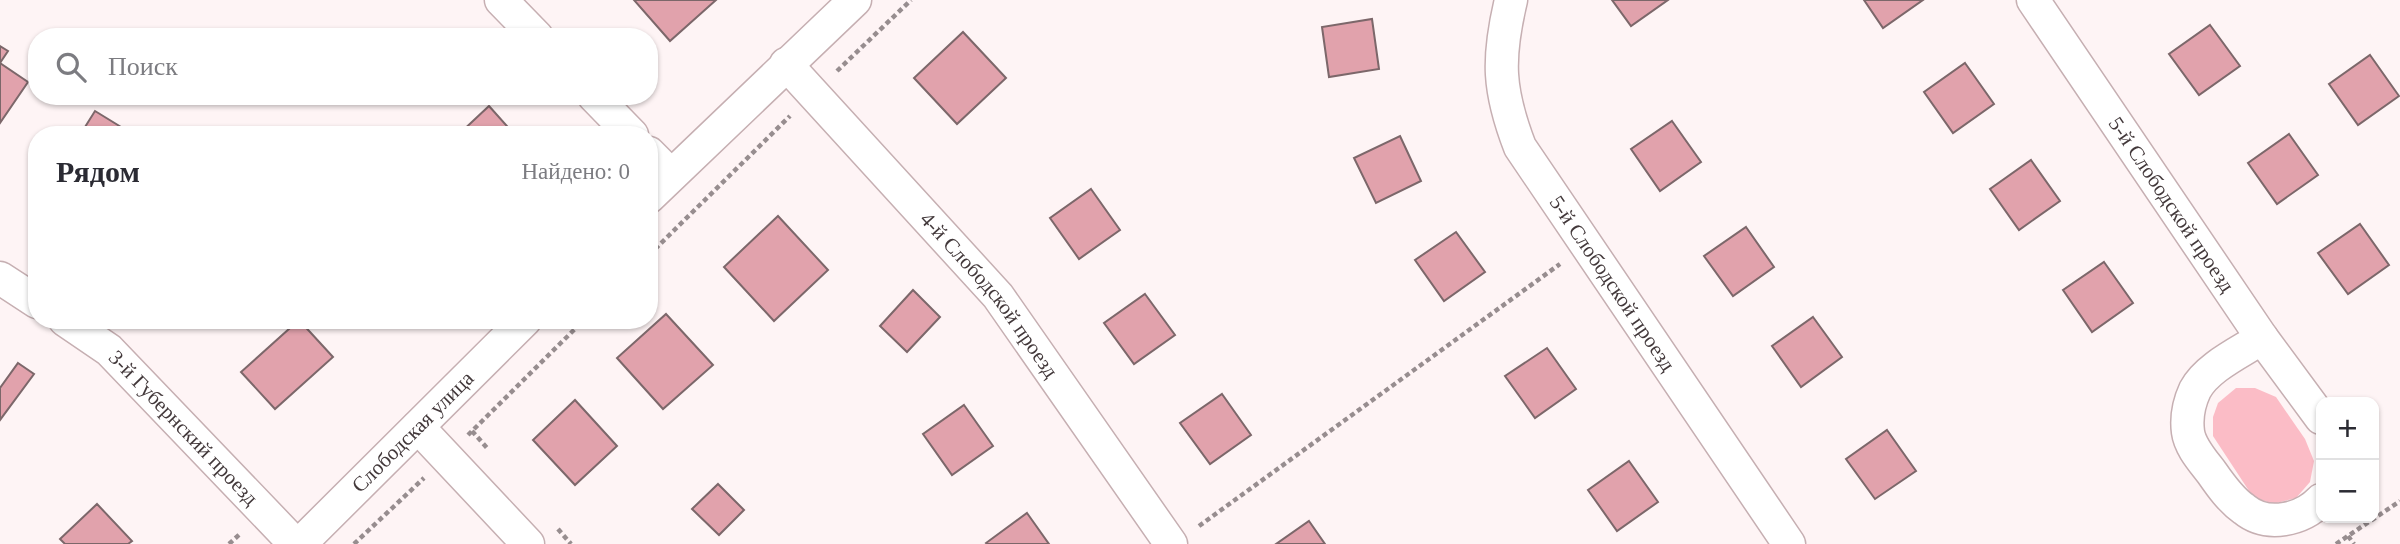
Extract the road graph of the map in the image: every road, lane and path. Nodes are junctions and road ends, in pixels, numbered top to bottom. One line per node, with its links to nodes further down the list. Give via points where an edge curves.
1 (501, 0): 6 (street)
2 (855, 0): 7 (street)
3 (911, 0): 8 (path)
4 (1511, 0): 12 (street, 5-й Слободской проезд, via 1502,37 1501,77 1507,115 1520,147)
5 (2033, 0): 18 (street, 5-й Слободской проезд)
6 (528, 28)
7 (786, 64): 8 (street, 4-й Слободской проезд); 11 (street)
8 (813, 93): 13 (path); 23 (street, 4-й Слободской проезд, via 998,296)
9 (603, 105): 10 (street)
10 (623, 126)
11 (660, 186)
12 (1586, 245): 23 (path); 28 (street, 5-й Слободской проезд)
13 (658, 247)
14 (0, 278): 15 (street)
15 (28, 296)
16 (78, 329): 25 (street, 3-й Губернский проезд, via 109,350)
17 (516, 329): 20 (street, Слободская улица)
18 (2263, 338): 19 (street, 5-й Слободской проезд); 22 (street, via 2212,371 2196,388 2188,410 2188,434 2198,455 2245,511 2267,520 2291,519)
19 (2316, 411)
20 (418, 427): 26 (street, Слободская улица); 27 (street)
21 (2400, 501): 24 (path)
22 (2316, 505)
23 (1184, 536)
24 (2348, 536): 29 (path); 30 (path)
25 (295, 544)
26 (300, 544)
27 (528, 544)
28 (1789, 544)
29 (2336, 544)
30 (2354, 544)

